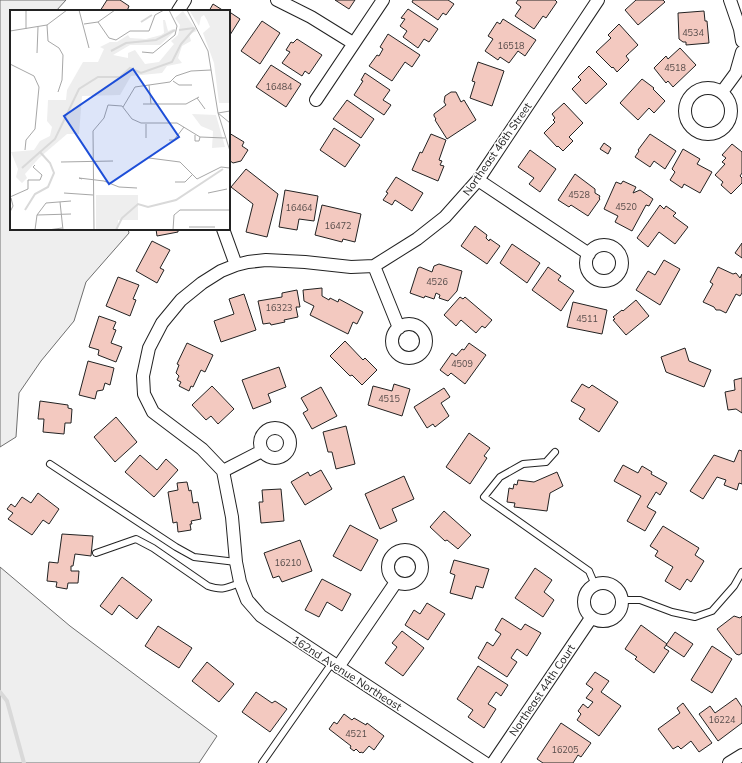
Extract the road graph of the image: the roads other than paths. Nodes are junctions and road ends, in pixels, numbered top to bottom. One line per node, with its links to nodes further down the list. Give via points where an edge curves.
1 (185, 0): 6 (street)
2 (277, 0): 8 (street)
3 (382, 0): 8 (street)
4 (598, 0): 12 (street, Northeast 46th Street)
5 (730, 0): 7 (street)
6 (179, 10)
7 (742, 41)
8 (353, 43): 11 (street)
9 (742, 52): 10 (street, via 736,73)
10 (722, 92)
11 (316, 100)
12 (478, 180): 14 (street); 16 (street, Northeast 46th Street, via 445,217 418,239)
13 (222, 230): 15 (street)
14 (589, 254)
15 (236, 265): 16 (street, Northeast 46th Street, via 266,260 351,267); 21 (street, Northeast 46th Street, via 202,283 181,300 162,323 149,348 143,376 144,394 153,412 202,449)
16 (374, 266): 17 (street)
17 (398, 328)
18 (262, 451): 21 (street)
19 (554, 452): 27 (lane, via 546,462 523,464 500,477 484,497 590,571)
20 (50, 464): 23 (lane, via 176,547 194,556)
21 (223, 471): 23 (street, via 232,516)
22 (96, 553): 26 (lane, via 136,539 208,586 218,590)
23 (236, 562): 26 (street, 162nd Avenue Northeast)
24 (742, 572): 28 (lane, via 734,586 712,611 695,617 672,612 640,600)
25 (396, 582): 30 (street)
26 (240, 583): 30 (street, 162nd Avenue Northeast, via 247,600 261,616)
27 (595, 585): 28 (street, via 612,586); 29 (street, via 586,594 584,601 584,607)
28 (621, 600): 29 (street, via 619,612 610,620)
29 (591, 618): 34 (street, Northeast 44th Court)
30 (335, 665): 32 (lane); 33 (street, 162nd Avenue Northeast)
31 (742, 755): 35 (street)
32 (262, 763)
33 (485, 763)
34 (493, 763)
35 (729, 763)

